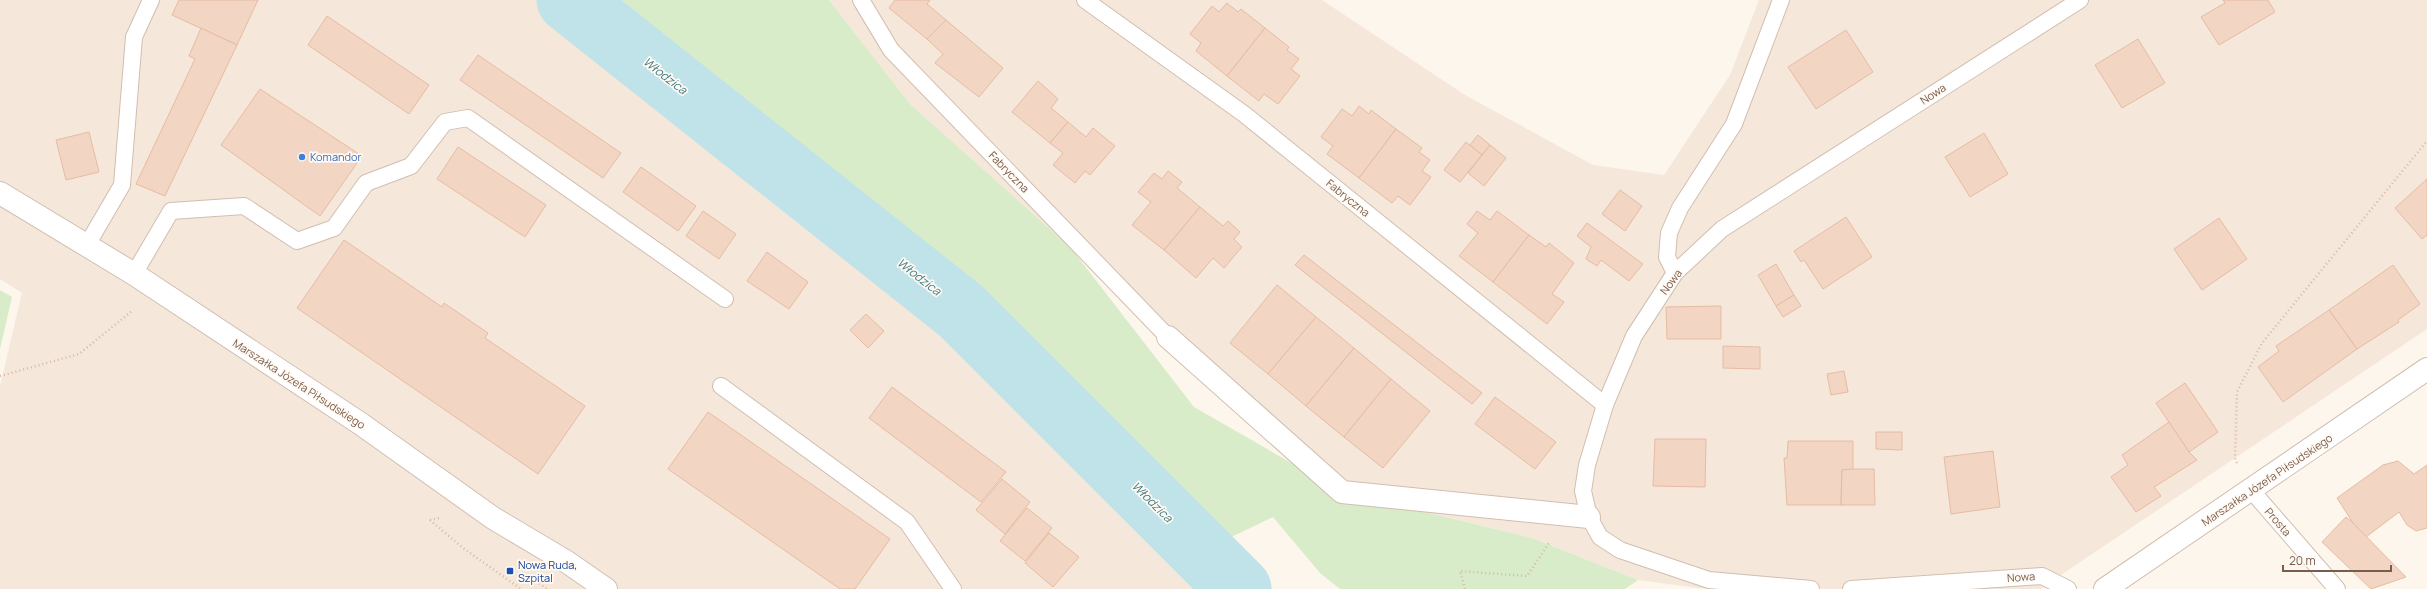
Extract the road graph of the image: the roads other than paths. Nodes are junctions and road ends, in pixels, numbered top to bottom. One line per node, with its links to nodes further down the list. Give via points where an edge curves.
1 (151, 0): 7 (lane, via 134,37 122,185)
2 (861, 0): 11 (lane, Fabryczna, via 891,50)
3 (1085, 0): 14 (lane, Fabryczna, via 1244,114)
4 (1781, 0): 8 (lane, via 1734,124 1680,208 1669,233 1667,257)
5 (2080, 0): 8 (lane, Nowa, via 1722,229)
6 (0, 193): 7 (street, Marszałka Józefa Piłsudskiego)
7 (87, 245): 9 (street, Marszałka Józefa Piłsudskiego)
8 (1675, 273): 14 (lane, Nowa, via 1634,336)
9 (134, 274): 10 (lane, via 172,211 244,206 296,241 334,228 366,183 411,166 445,122 468,118); 17 (street, Marszałka Józefa Piłsudskiego, via 361,424 493,518)
10 (725, 299)
11 (1168, 337): 16 (street, via 1342,492)
12 (2427, 369): 15 (street, Marszałka Józefa Piłsudskiego)
13 (721, 386): 19 (lane, via 907,522)
14 (1605, 405): 16 (lane, Nowa, via 1587,465)
15 (2251, 490): 23 (street, Marszałka Józefa Piłsudskiego); 24 (lane, Prosta)
16 (1579, 516): 20 (lane, Nowa, via 1620,550 1709,580)
17 (600, 585): 18 (street, Marszałka Józefa Piłsudskiego)
18 (617, 589)
19 (953, 589)
20 (1811, 589)
21 (1851, 589): 22 (lane, Nowa, via 2042,576)
22 (2068, 589)
23 (2105, 589)
24 (2338, 589)

